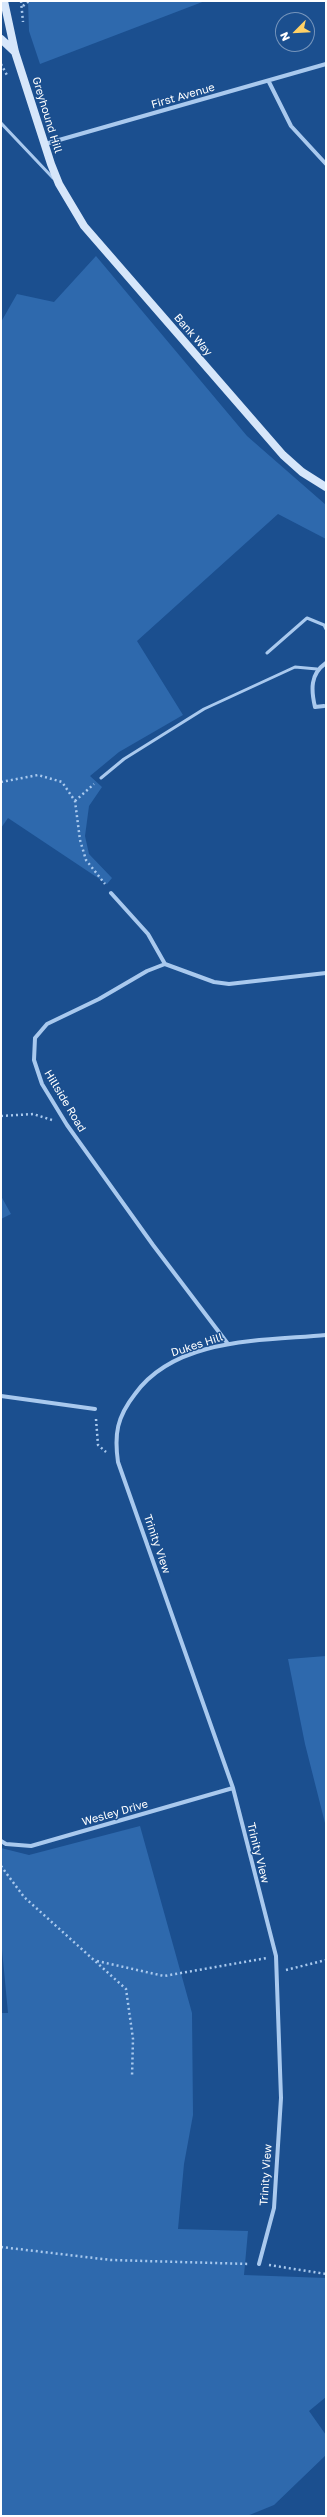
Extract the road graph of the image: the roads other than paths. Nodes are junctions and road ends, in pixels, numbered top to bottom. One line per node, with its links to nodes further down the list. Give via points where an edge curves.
1 (4, 1): 3 (street, Greyhound Hill)
2 (1, 39): 3 (street, Greyhound Hill)
3 (15, 52): 7 (street, Greyhound Hill)
4 (326, 64): 5 (street, First Avenue)
5 (269, 82): 7 (street, First Avenue); 8 (street, via 291,126)
6 (1, 122): 9 (lane)
7 (45, 144): 9 (street, Greyhound Hill)
8 (326, 164)
9 (59, 184): 10 (street, Bank Way, via 84,226 241,408 283,455 302,472)
10 (326, 487)
11 (326, 629): 12 (lane, via 324,625 307,618)
12 (267, 654)
13 (326, 663): 14 (street)
14 (317, 669): 15 (street, via 311,688 315,707); 16 (lane, via 295,667 204,709 124,759)
15 (324, 706)
16 (101, 778)
17 (111, 893): 18 (street, via 148,934)
18 (165, 964): 19 (street, via 214,982 229,984); 21 (street, Hillside Road, via 147,971 99,1000 56,1019 38,1033 33,1050 35,1069 67,1125)
19 (326, 973)
20 (326, 1335): 21 (street, Dukes Hill)
21 (228, 1344): 24 (street, Dukes Hill, via 172,1362 148,1379 128,1403 119,1420 115,1440)
22 (1, 1396): 23 (street)
23 (96, 1409)
24 (118, 1462): 25 (street, Trinity View)
25 (233, 1788): 26 (street, Wesley Drive, via 31,1846 6,1844); 27 (street, Trinity View, via 276,1956 280,2106 274,2208)
26 (1, 1841)
27 (259, 2264)

